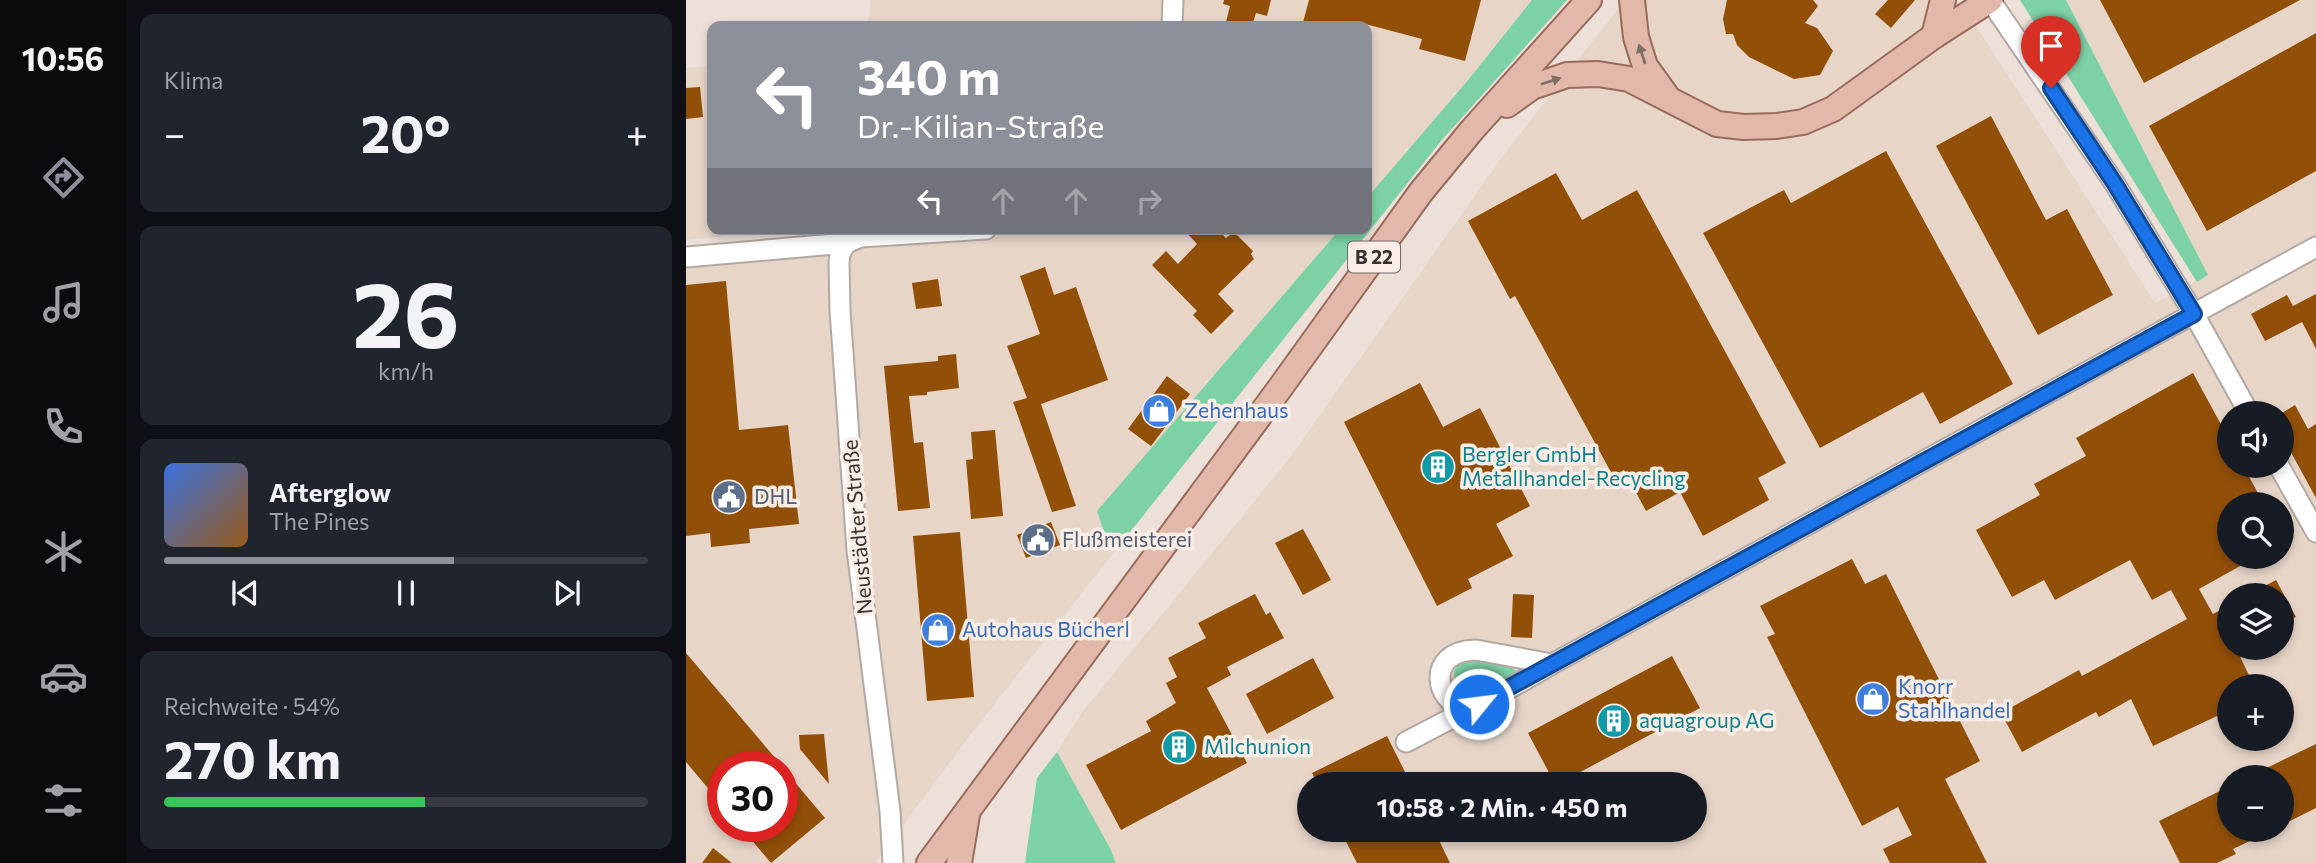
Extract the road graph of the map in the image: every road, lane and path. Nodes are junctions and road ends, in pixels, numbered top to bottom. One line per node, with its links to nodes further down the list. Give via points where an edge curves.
1 (1173, 0): 6 (street)
2 (1589, 0): 9 (main road, B 22)
3 (1632, 0): 8 (main road, one-way to 3, via 1646,66 1636,37)
4 (1943, 0): 7 (main road)
5 (1990, 0): 7 (main road); 14 (street, via 2115,184)
6 (1172, 21)
7 (1934, 36): 8 (main road, via 1833,109 1803,122 1717,124)
8 (1670, 102): 9 (main road, one-way to 8, via 1532,87 1567,75 1629,79)
9 (1472, 130): 22 (main road, B 22, via 1421,192)
10 (892, 235): 11 (street)
11 (846, 243): 13 (street); 21 (street, Neustädter Straße, via 839,262 840,310 857,550)
12 (2316, 247): 14 (street)
13 (686, 257)
14 (2194, 314): 15 (street); 18 (street)
15 (2242, 401)
16 (2286, 478): 17 (street)
17 (2316, 533)
18 (1552, 664): 19 (street); 19 (street, via 1476,650 1455,653 1441,670 1445,694 1465,707)
19 (1479, 704): 20 (street)
20 (1406, 742)
21 (890, 811): 23 (street, Neustädter Straße); 24 (street, Neustädter Straße)
22 (968, 812): 25 (main road, B 22); 26 (main road, B 22)
23 (893, 863)
24 (908, 863)
25 (929, 863)
26 (959, 863)

